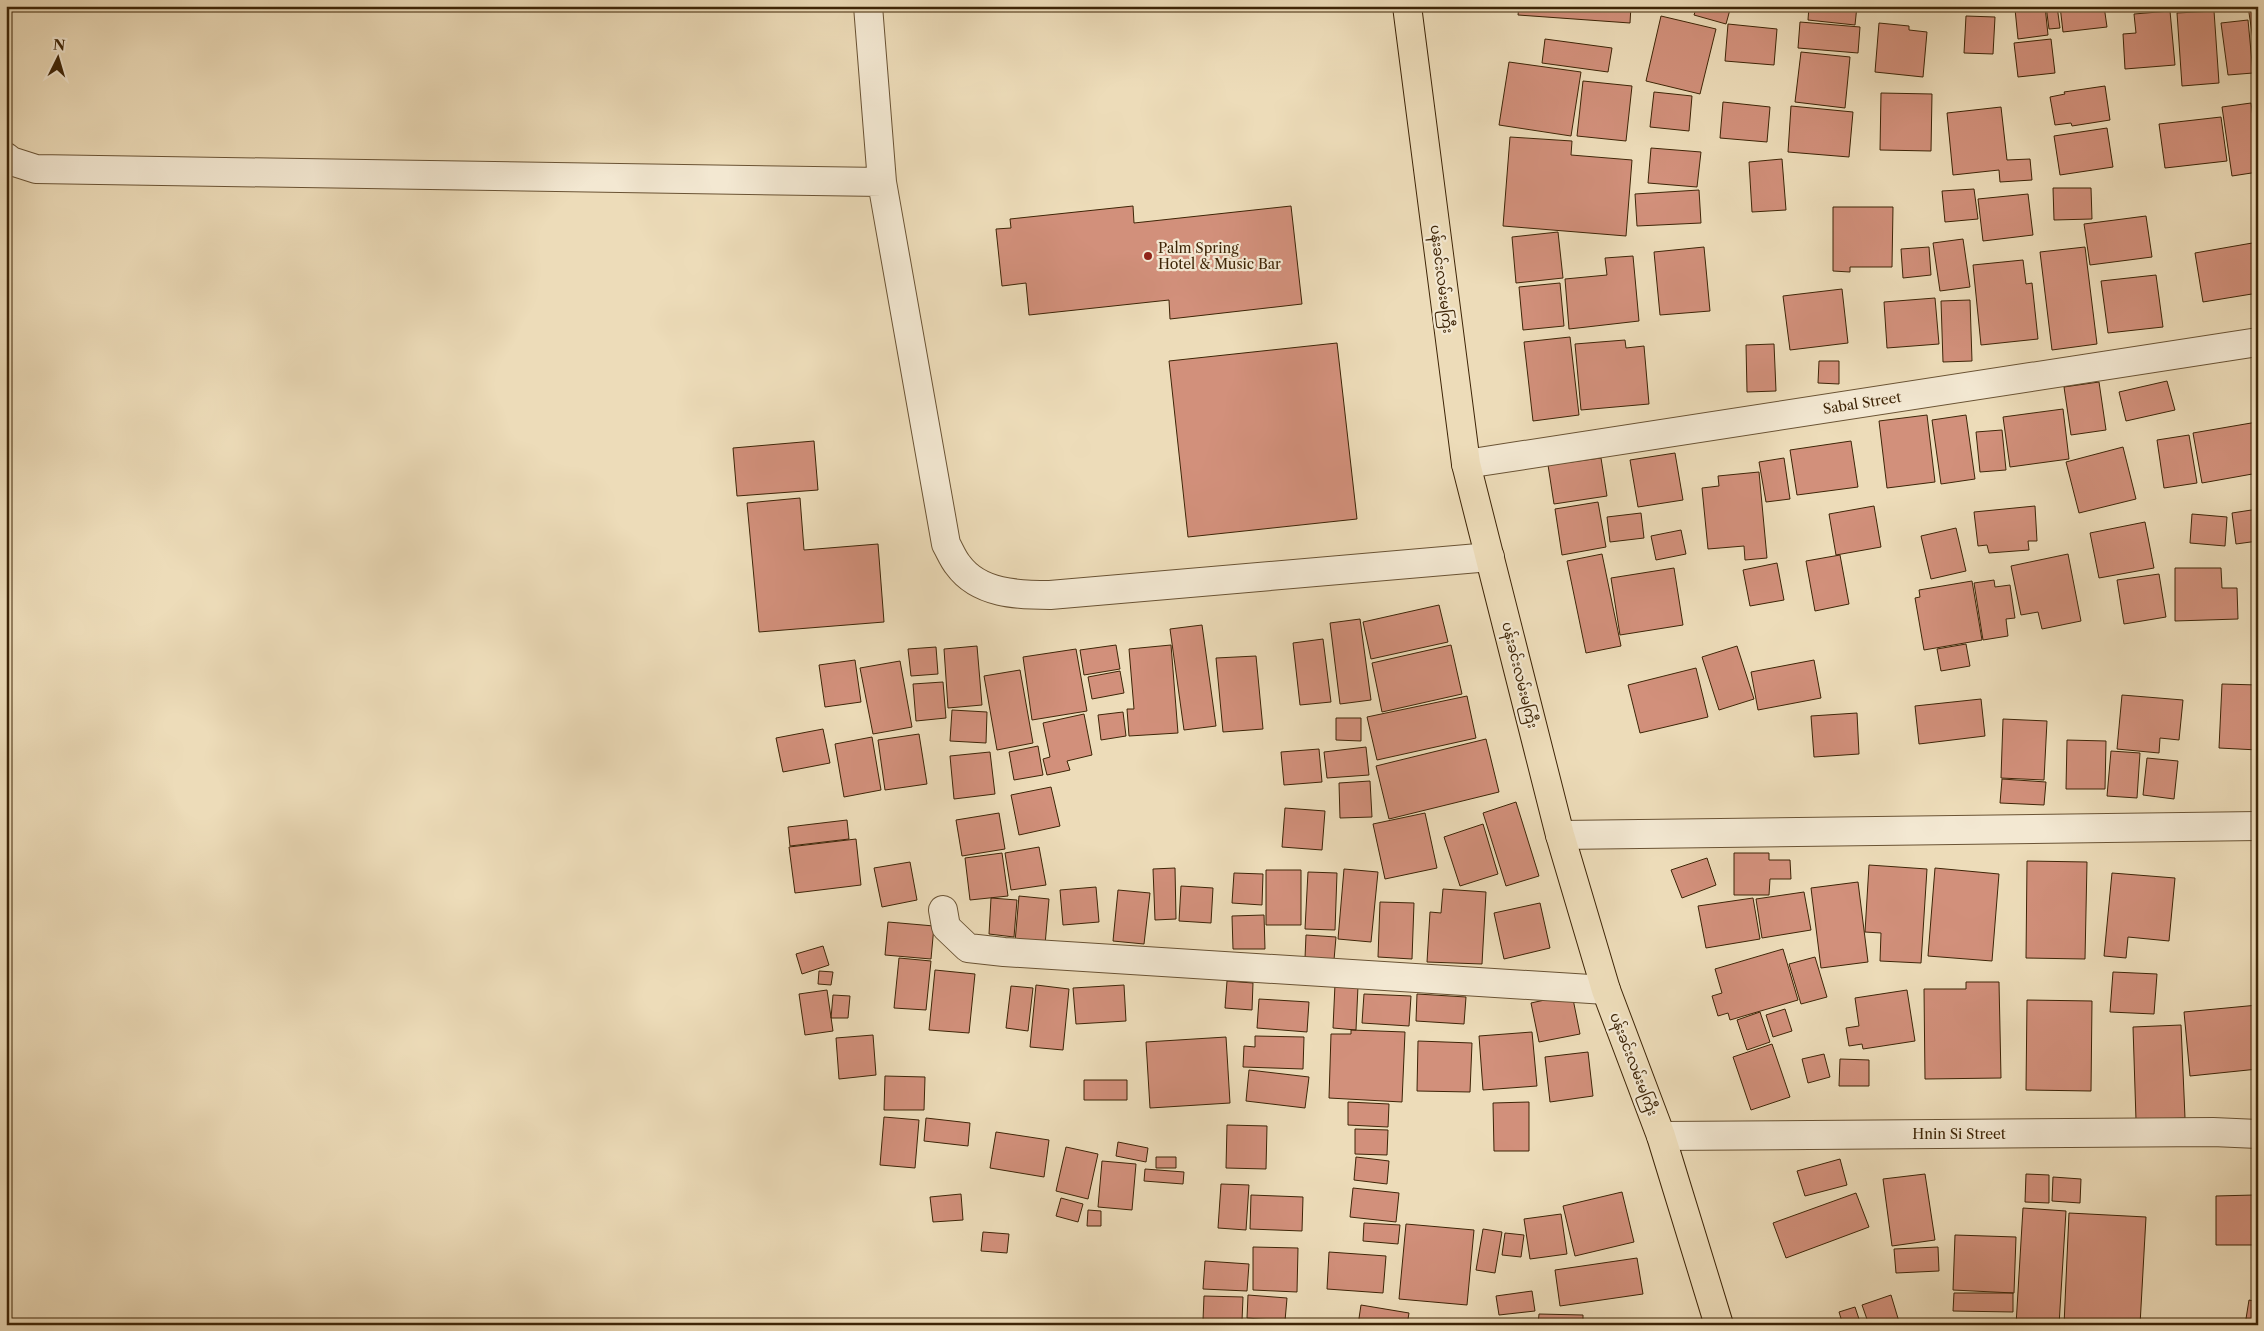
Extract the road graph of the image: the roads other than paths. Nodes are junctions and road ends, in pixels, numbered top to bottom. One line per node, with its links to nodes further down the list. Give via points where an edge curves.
1 (868, 6): 4 (street)
2 (1407, 6): 6 (main road, ပန်းခင်းလမ်းမကြီး)
3 (6, 157): 4 (street, via 36,169)
4 (882, 182): 7 (street, via 946,544 958,566 979,583 1013,595 1050,595)
5 (2258, 342): 6 (street, Sabal Street)
6 (1466, 464): 7 (main road, ပန်းခင်းလမ်းမကြီး)
7 (1490, 557): 9 (main road, ပန်းခင်းလမ်းမကြီး)
8 (2258, 826): 9 (street)
9 (1560, 835): 11 (main road, ပန်းခင်းလမ်းမကြီး)
10 (943, 910): 11 (street, via 946,927 968,948)
11 (1606, 990): 13 (main road, ပန်းခင်းလမ်းမကြီး)
12 (2258, 1134): 13 (street, Hnin Si Street)
13 (1661, 1136): 14 (main road, ပန်းခင်းလမ်းမကြီး)
14 (1719, 1325)

